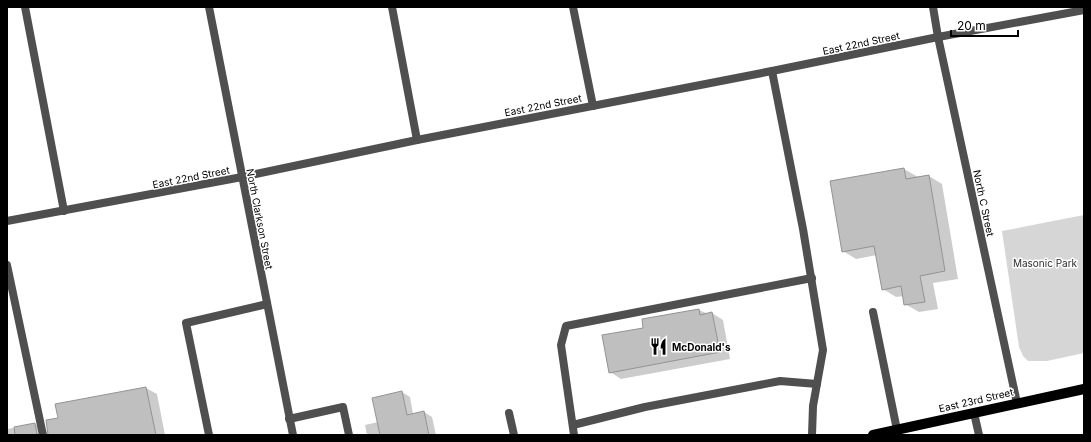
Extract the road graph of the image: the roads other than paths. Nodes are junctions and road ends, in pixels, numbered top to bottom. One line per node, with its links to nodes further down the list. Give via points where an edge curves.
1 (25, 7): 12 (street)
2 (209, 7): 11 (street, North Clarkson Street)
3 (392, 7): 10 (street)
4 (574, 7): 9 (street)
5 (933, 7): 7 (street, North C Street)
6 (1084, 10): 7 (street, East 22nd Street)
7 (938, 36): 8 (street, East 22nd Street); 20 (street, North C Street)
8 (772, 72): 9 (street, East 22nd Street); 15 (street)
9 (593, 106): 10 (street, East 22nd Street)
10 (417, 140): 11 (street, East 22nd Street)
11 (242, 177): 12 (street, East 22nd Street); 16 (street, North Clarkson Street)
12 (64, 211): 13 (street, East 22nd Street)
13 (7, 221)
14 (7, 265): 26 (street)
15 (812, 278): 18 (street, via 823,350); 24 (street, via 566,326 561,345)
16 (267, 304): 23 (street, North Clarkson Street); 27 (street, via 186,323)
17 (873, 312): 25 (street)
18 (817, 384): 24 (street, via 780,381); 32 (street)
19 (1084, 389): 20 (main road, East 23rd Street)
20 (1016, 403): 22 (main road, East 23rd Street)
21 (509, 413): 30 (street)
22 (974, 413): 25 (main road, East 23rd Street); 34 (street)
23 (290, 419): 28 (street, North Clarkson Street); 29 (street, via 344,407)
24 (573, 425): 31 (street)
25 (897, 430): 33 (main road, East 23rd Street)
26 (43, 435)
27 (209, 435)
28 (293, 435)
29 (349, 435)
30 (514, 435)
31 (574, 435)
32 (812, 435)
33 (873, 435)
34 (979, 435)

